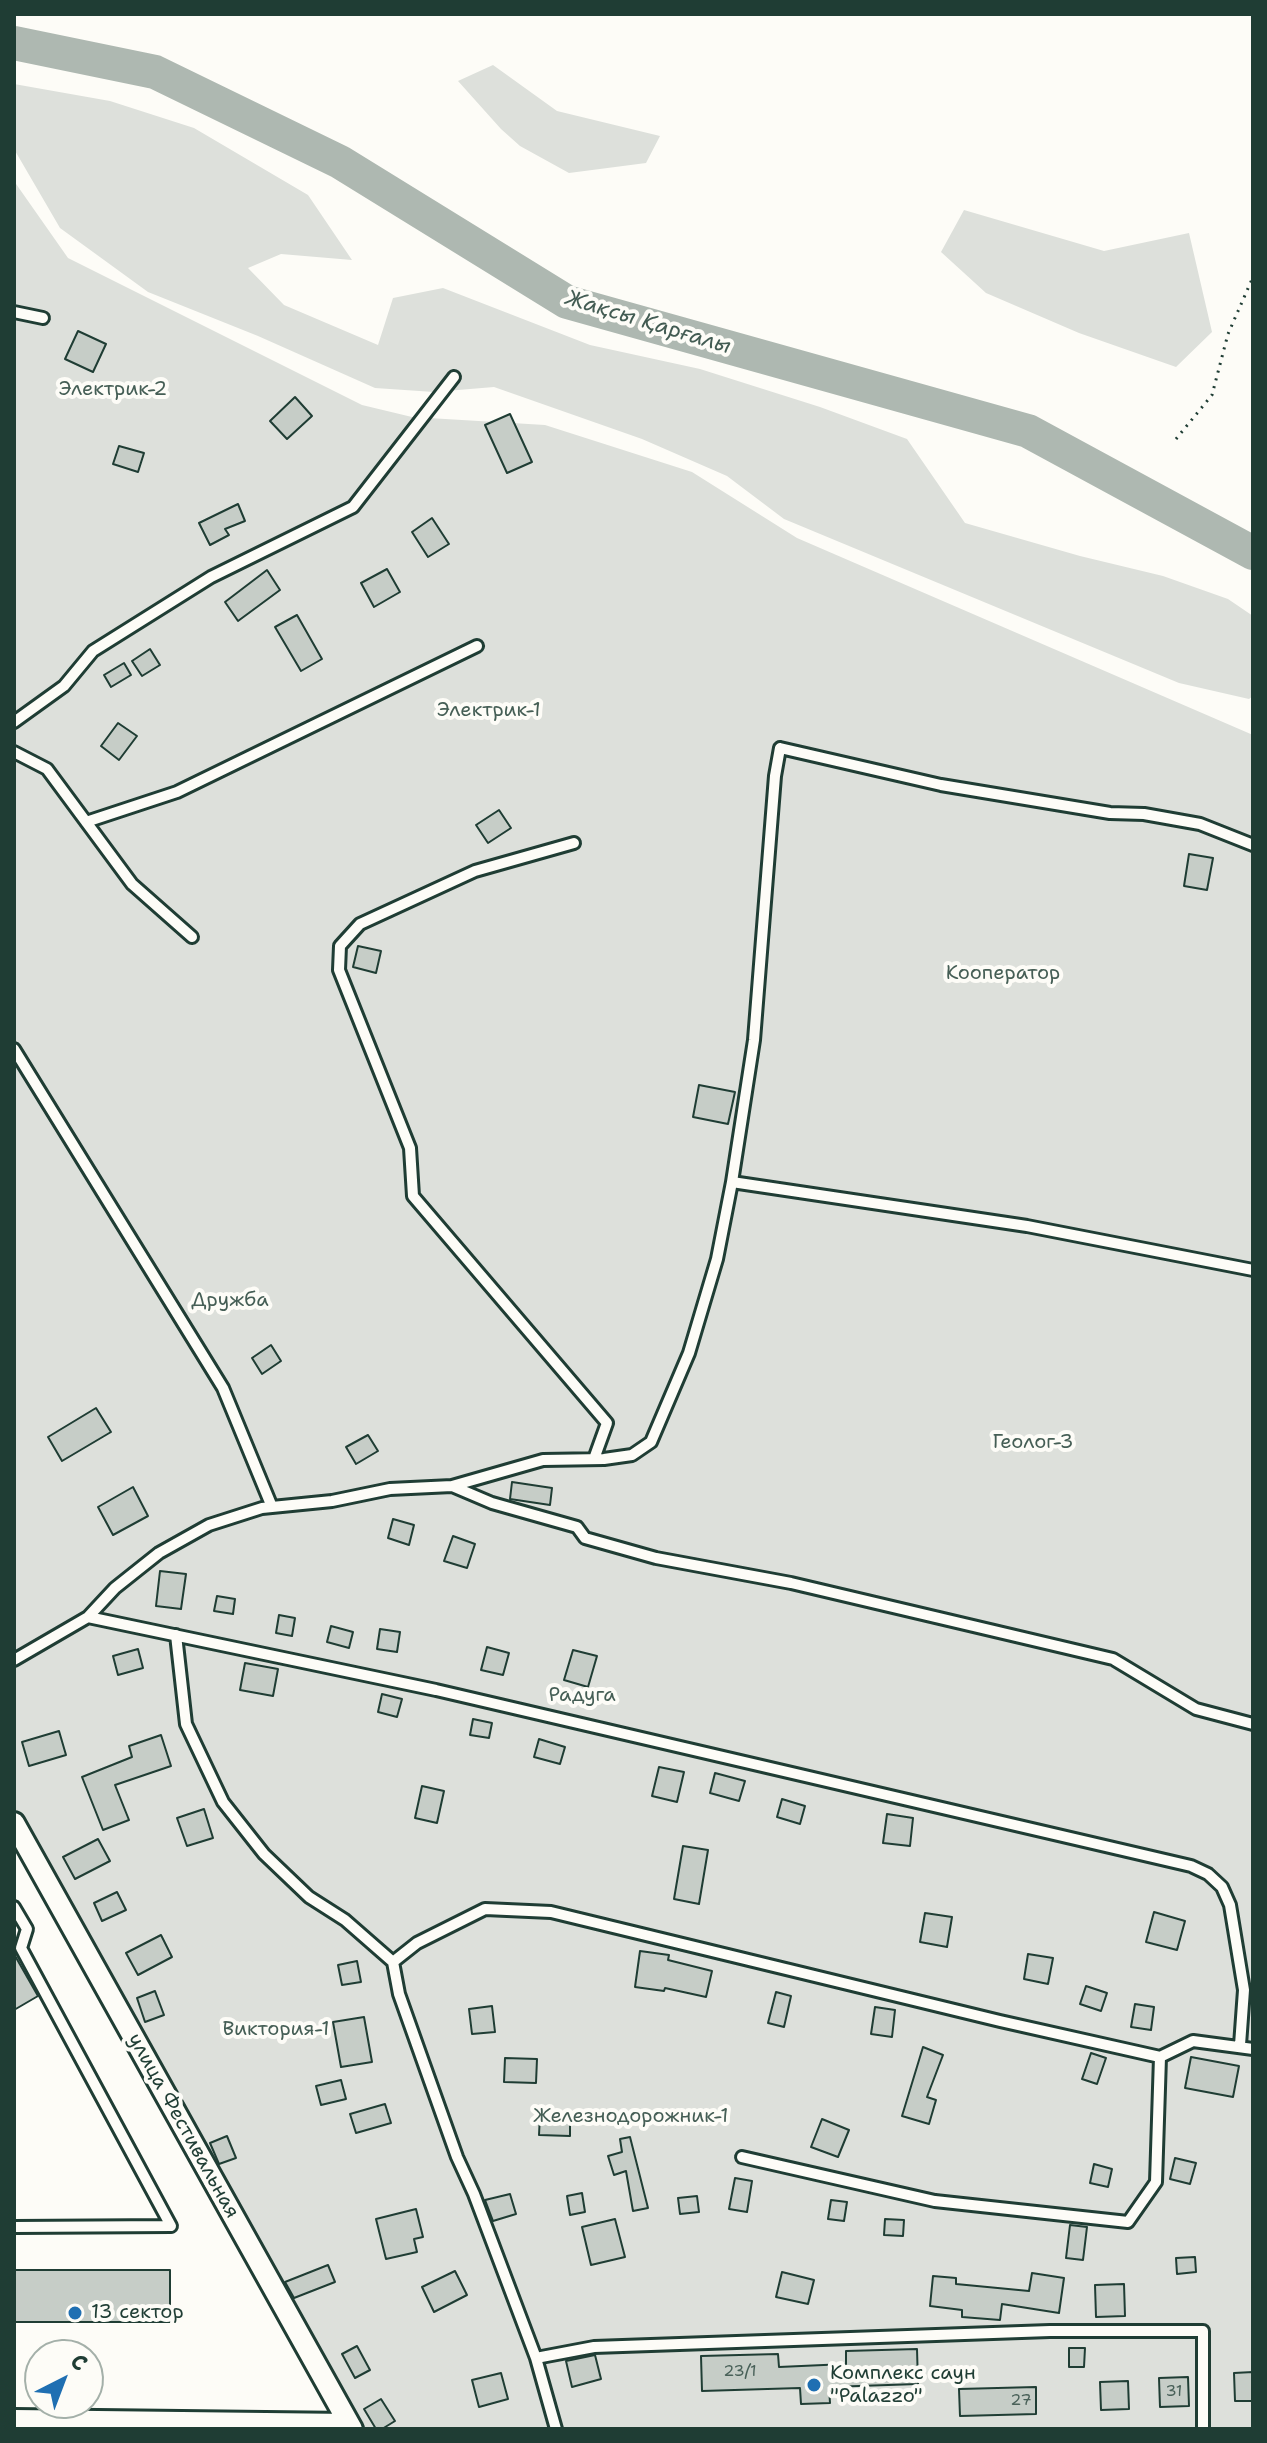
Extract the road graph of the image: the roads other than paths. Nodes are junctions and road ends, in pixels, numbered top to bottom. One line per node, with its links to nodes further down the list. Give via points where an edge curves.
1 (14, 312): 2 (lane)
2 (43, 318)
3 (454, 377): 5 (lane, via 353,507 211,577 93,651 64,686)
4 (477, 646): 7 (lane, via 177,792)
5 (14, 722)
6 (14, 752): 7 (lane, via 47,769)
7 (86, 822): 10 (lane, via 132,884)
8 (574, 843): 14 (lane, via 475,871 360,924 340,946 339,970 410,1148 413,1196 607,1423)
9 (1253, 845): 12 (lane, via 1200,824 941,785 780,748 754,1040)
10 (192, 937)
11 (14, 1049): 16 (lane, via 223,1388)
12 (732, 1182): 13 (lane, via 1027,1226); 14 (lane, via 717,1259 662,1420 651,1442 632,1455)
13 (1253, 1270)
14 (594, 1459): 15 (lane, via 543,1460)
15 (452, 1486): 16 (lane, via 390,1489); 20 (lane, via 577,1527 585,1538 656,1558 791,1583 1113,1659 1196,1709)
16 (272, 1507): 17 (lane, via 209,1525 159,1553)
17 (88, 1617): 18 (lane); 19 (lane)
18 (176, 1635): 24 (lane, via 186,1724 223,1802 264,1854 309,1897); 25 (lane, via 1191,1866 1222,1887 1230,1905 1244,1990)
19 (14, 1660)
20 (1253, 1724)
21 (14, 1823): 32 (street, улица Фестивальная)
22 (14, 1907): 23 (lane, via 27,1929)
23 (18, 1950): 29 (lane, via 171,2226)
24 (393, 1962): 27 (lane, via 417,1943 485,1909 551,1912); 30 (lane, via 399,1994 457,2157)
25 (1240, 2045): 26 (lane); 27 (lane, via 1193,2041)
26 (1253, 2049)
27 (1160, 2057): 28 (lane, via 1156,2182 1128,2222 935,2201)
28 (742, 2157)
29 (14, 2227)
30 (536, 2358): 33 (lane); 34 (lane, via 594,2347 1050,2331 1203,2331)
31 (14, 2420): 32 (street)
32 (351, 2426)
33 (556, 2429)
34 (1203, 2429)

